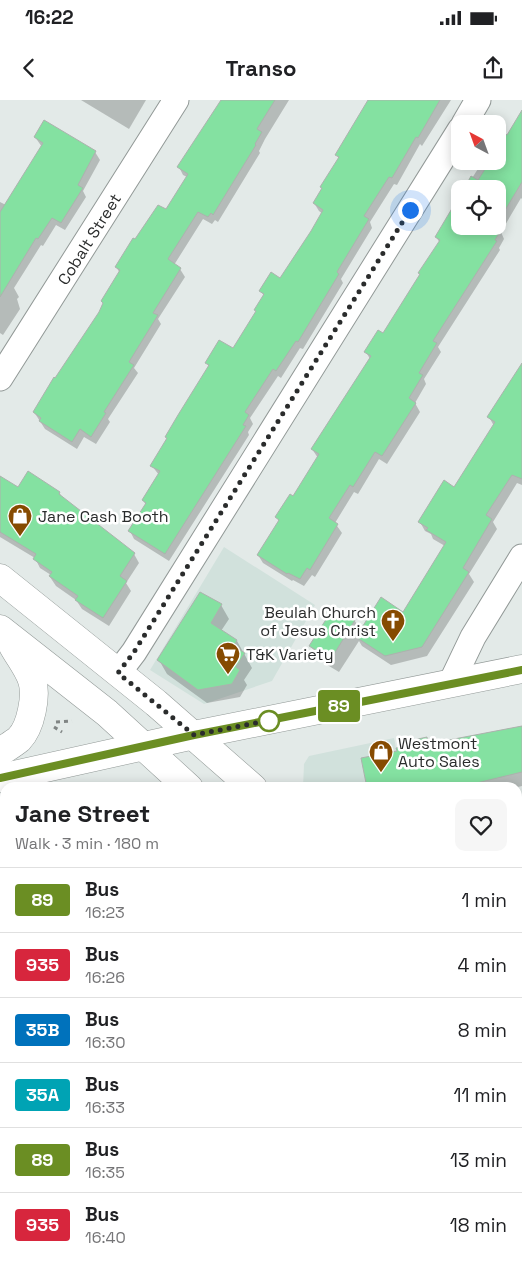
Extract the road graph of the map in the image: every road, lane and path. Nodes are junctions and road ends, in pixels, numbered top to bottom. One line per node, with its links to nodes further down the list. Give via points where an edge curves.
1 (176, 100): 5 (street, Cobalt Street)
2 (478, 100): 3 (street)
3 (469, 115)
4 (451, 144): 10 (street)
5 (0, 378)
6 (522, 557): 11 (street, via 473,637)
7 (0, 578): 10 (main road)
8 (2, 630): 15 (main road); 16 (main road, via 31,678 33,697 26,730)
9 (522, 670): 11 (main road)
10 (118, 673): 14 (main road)
11 (451, 683): 14 (main road)
12 (74, 720): 13 (path)
13 (48, 723)
14 (194, 735): 15 (main road); 19 (main road)
15 (145, 746): 17 (main road); 18 (main road)
16 (0, 752)
17 (0, 778)
18 (183, 782)
19 (246, 782)

